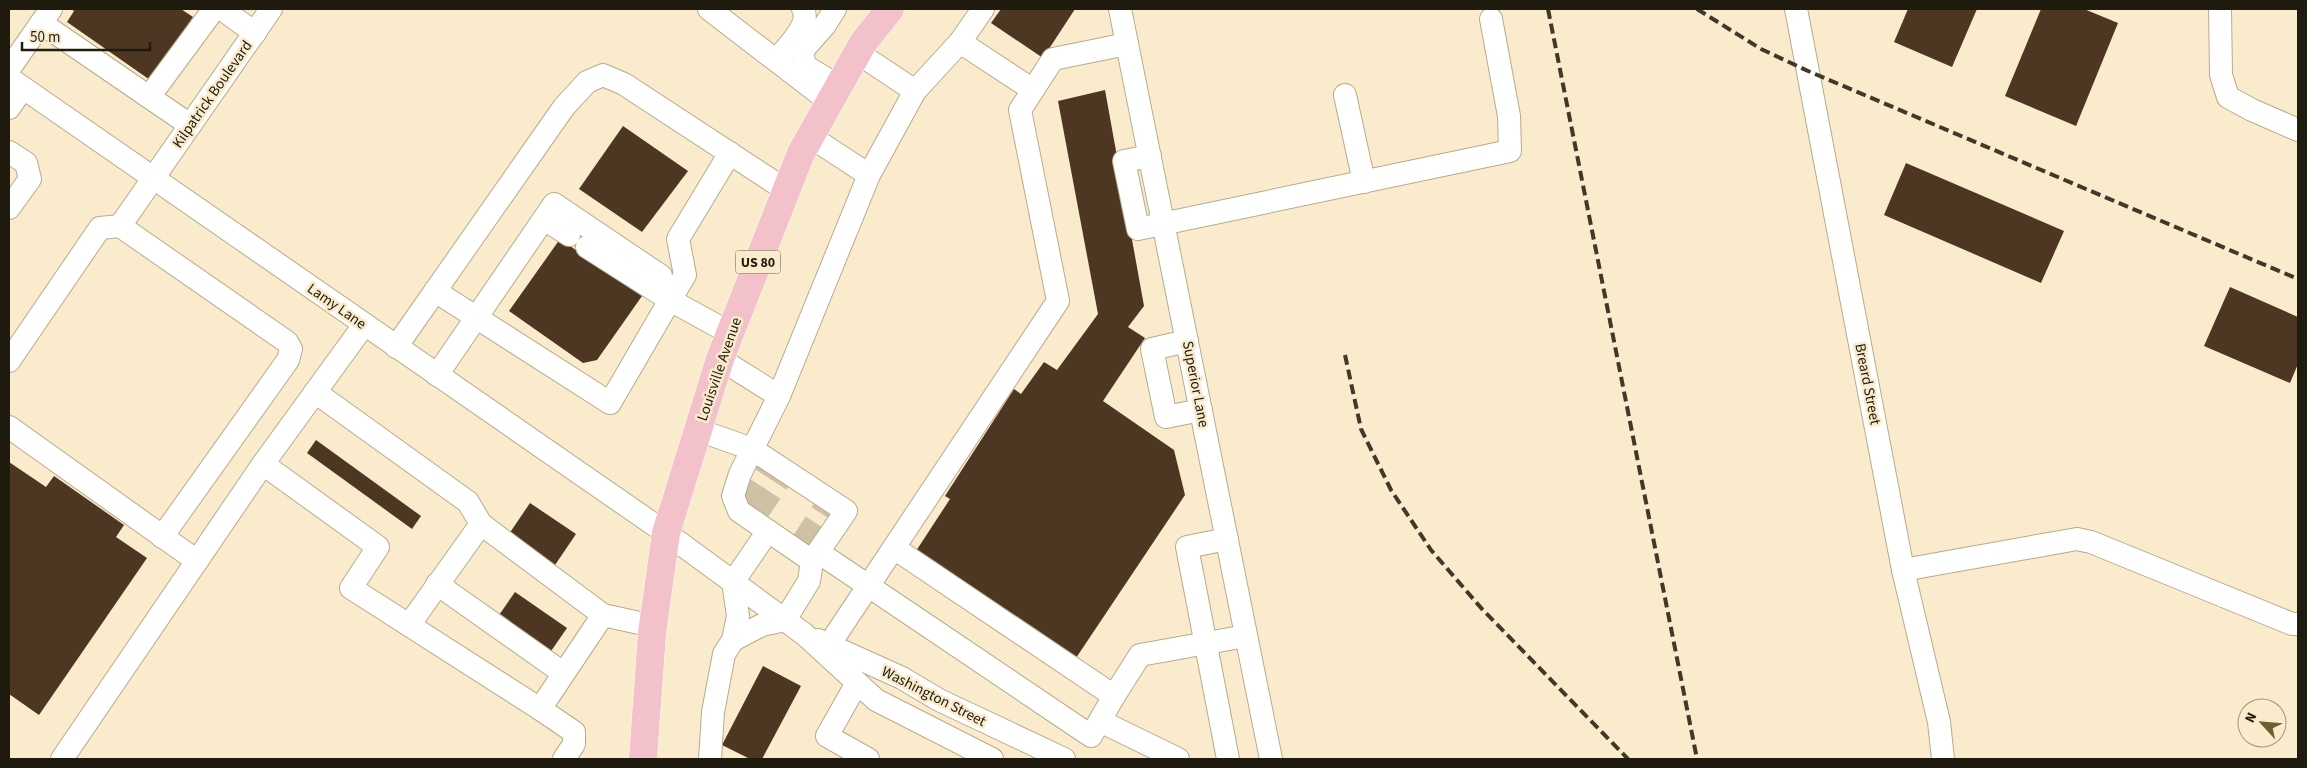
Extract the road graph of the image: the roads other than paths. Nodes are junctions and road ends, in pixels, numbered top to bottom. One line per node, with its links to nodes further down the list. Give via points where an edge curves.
1 (214, 9): 25 (street)
2 (222, 9): 14 (street)
3 (271, 9): 14 (street, Kilpatrick Boulevard)
4 (708, 9): 18 (street)
5 (803, 9): 18 (street, via 805,22)
6 (835, 9): 23 (street, via 802,51 802,58 805,66)
7 (890, 9): 17 (main road, Louisville Avenue / US 80)
8 (983, 9): 15 (street)
9 (1120, 9): 16 (street, Superior Lane)
10 (1796, 9): 64 (street, Breard Street)
11 (2220, 9): 28 (street, via 2221,75 2228,97)
12 (46, 16): 19 (street); 25 (street)
13 (1490, 19): 34 (street, via 1509,116 1510,151)
14 (255, 33): 27 (street, Kilpatrick Boulevard)
15 (960, 42): 21 (street); 22 (street)
16 (1127, 44): 21 (street, via 1053,58); 38 (street, Superior Lane)
17 (858, 53): 22 (street); 23 (main road, Louisville Avenue / US 80)
18 (777, 60): 23 (street)
19 (9, 69)
20 (16, 83): 26 (street); 33 (street, Lamy Lane)
21 (1033, 90): 62 (street, via 1020,110 1058,301)
22 (915, 91): 32 (street)
23 (835, 94): 29 (main road, Louisville Avenue / US 80)
24 (1345, 95): 34 (street)
25 (149, 97): 27 (street)
26 (9, 108)
27 (190, 125): 33 (street, Kilpatrick Boulevard)
28 (2298, 130)
29 (811, 137): 32 (street); 35 (main road, Louisville Avenue / US 80)
30 (9, 152): 36 (street, via 26,163 30,179)
31 (730, 154): 35 (street); 40 (street, via 614,78 603,75 587,82 564,107); 41 (street, via 678,239 686,275)
32 (869, 175): 51 (street)
33 (152, 178): 39 (street, Kilpatrick Boulevard); 43 (street, Lamy Lane)
34 (1364, 182): 38 (street)
35 (786, 190): 44 (main road, Louisville Avenue / US 80)
36 (9, 208)
37 (544, 218): 41 (street, via 578,241); 41 (street, via 554,204); 42 (street)
38 (1164, 224): 45 (street, Superior Lane)
39 (120, 226): 48 (street, via 100,228); 60 (street, via 286,342 291,349 288,360)
40 (435, 291): 42 (street); 46 (street)
41 (674, 294): 42 (street, via 610,403); 44 (street)
42 (476, 316): 49 (street)
43 (364, 325): 46 (street, Lamy Lane); 50 (street)
44 (730, 333): 47 (main road, Louisville Avenue / US 80)
45 (1187, 341): 52 (street, Superior Lane); 52 (street, via 1152,349 1166,417)
46 (396, 347): 49 (street, Lamy Lane)
47 (720, 359): 51 (street); 54 (main road, Louisville Avenue / US 80)
48 (9, 361)
49 (437, 375): 59 (street, Lamy Lane)
50 (315, 392): 56 (street); 57 (street, via 468,502)
51 (778, 396): 55 (street)
52 (1201, 410): 61 (street, Superior Lane)
53 (9, 427): 60 (street)
54 (698, 430): 55 (street); 59 (main road, Louisville Avenue / US 80)
55 (752, 449): 58 (street, via 734,496); 58 (street, via 775,471 821,501 846,511)
56 (263, 464): 63 (street); 71 (street, via 378,547 351,588)
57 (481, 524): 66 (street); 68 (street)
58 (779, 532): 65 (street); 67 (street); 69 (street, via 810,581)
59 (666, 533): 65 (street, Washington Street); 72 (main road, Louisville Avenue / US 80)
60 (162, 536): 63 (street)
61 (1227, 539): 74 (street, Superior Lane); 76 (street, via 1187,547)
62 (894, 548): 67 (street); 80 (street)
63 (197, 561): 83 (street)
64 (1903, 570): 70 (street, via 2077,539); 94 (street, Breard Street, via 1938,722)
65 (733, 582): 69 (street, Washington Street); 75 (street, via 738,616)
66 (437, 584): 71 (street); 78 (street)
67 (869, 586): 77 (street); 82 (street)
68 (603, 615): 72 (street); 78 (street)
69 (785, 620): 73 (street, Washington Street); 75 (street, via 762,625)
70 (2298, 624)
71 (409, 625): 81 (street)
72 (652, 626): 85 (main road, Louisville Avenue / US 80)
73 (804, 634): 77 (street, Washington Street); 79 (street, Washington Street)
74 (1246, 636): 76 (street); 93 (street, Superior Lane)
75 (732, 640): 86 (street, via 724,654 713,712)
76 (1206, 643): 80 (street, via 1140,654); 92 (street)
77 (829, 645): 89 (street, Washington Street)
78 (563, 672): 81 (street)
79 (857, 683): 87 (street, via 826,736); 88 (street, Washington Street, via 876,700)
80 (1114, 696): 82 (street)
81 (540, 708): 84 (street, via 574,732 574,744)
82 (1095, 729): 90 (street); 91 (street)
83 (62, 759)
84 (564, 759)
85 (643, 759)
86 (710, 759)
87 (868, 759)
88 (992, 759)
89 (1064, 759)
90 (1078, 759)
91 (1178, 759)
92 (1228, 759)
93 (1271, 759)
94 (1943, 759)

